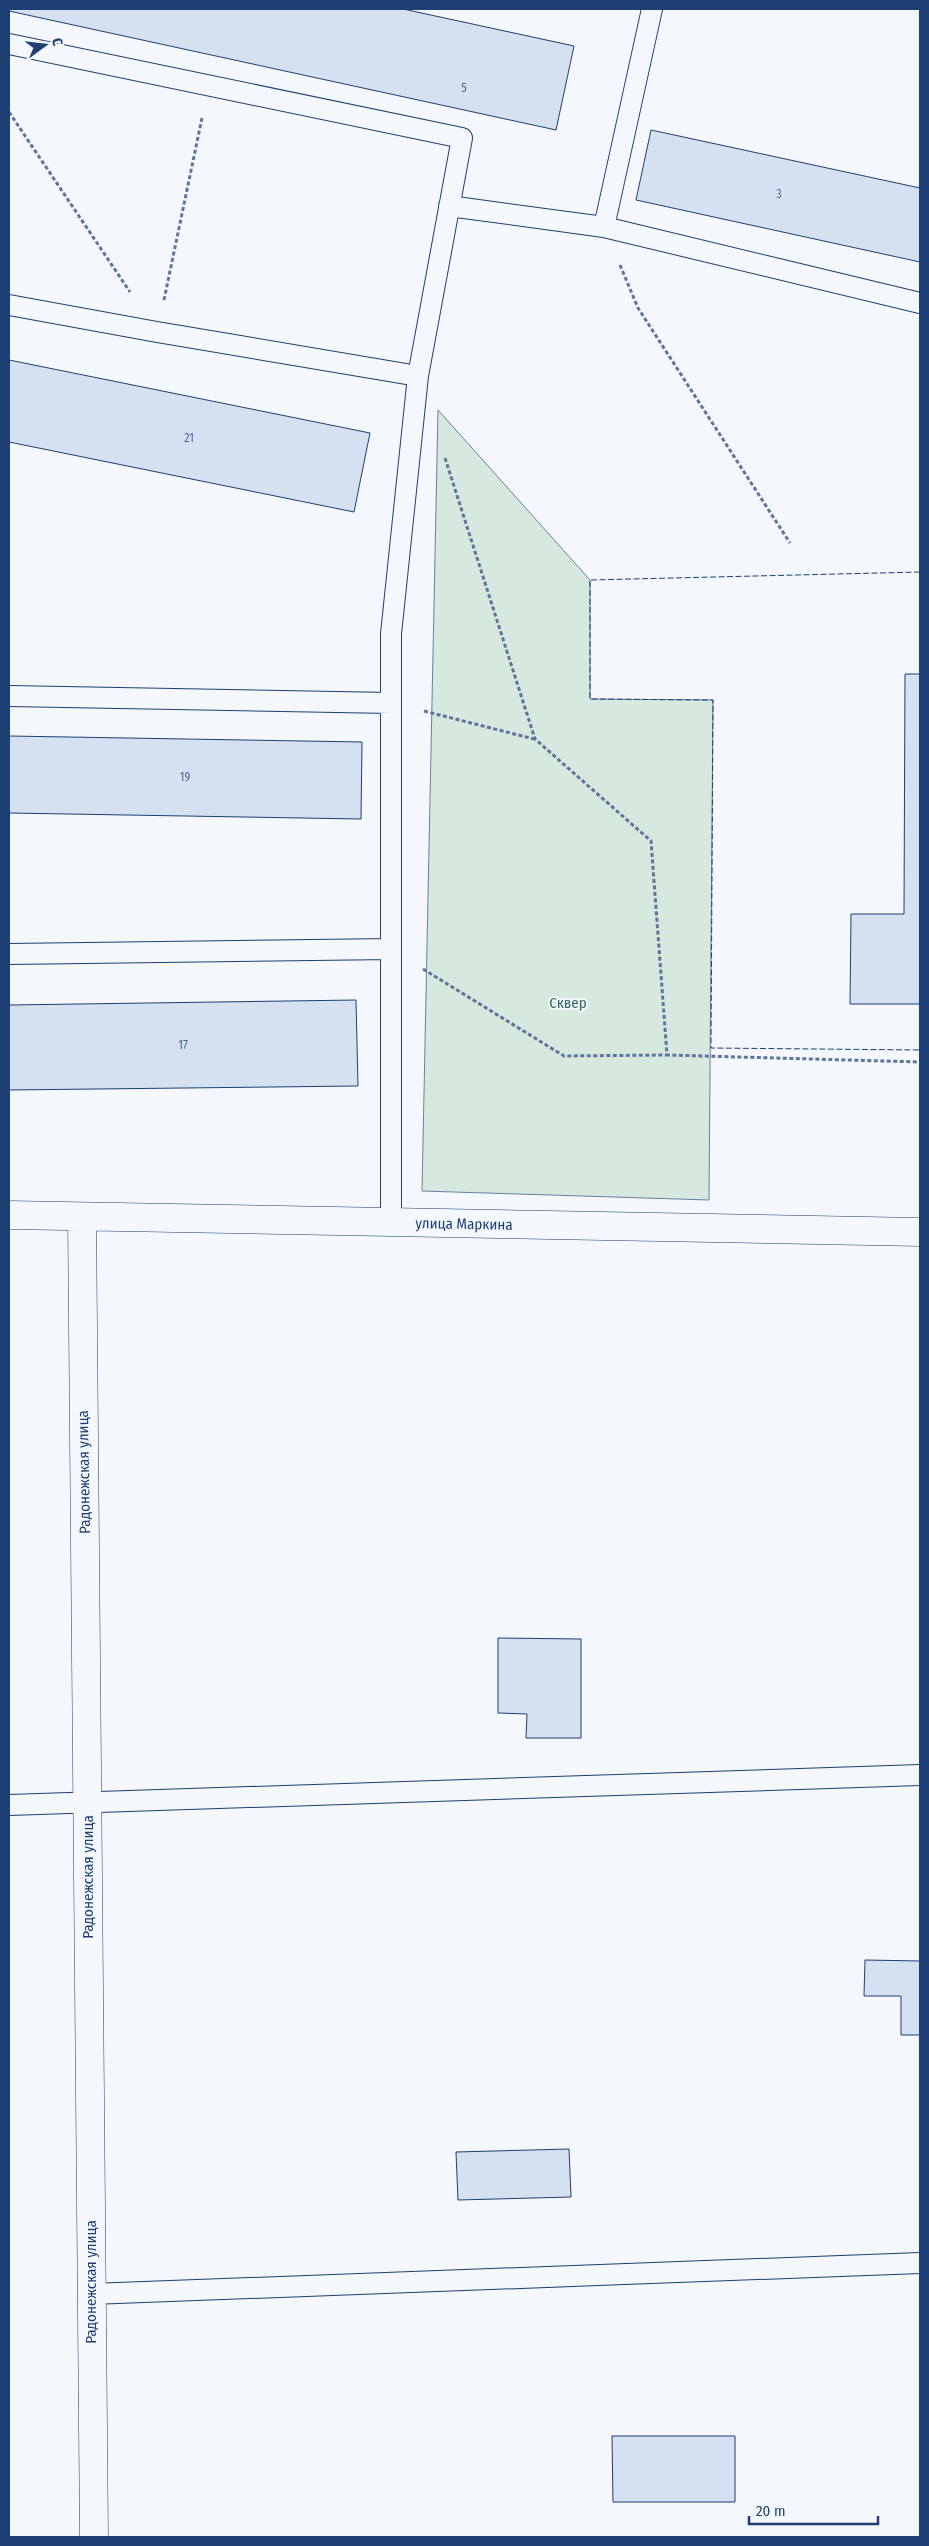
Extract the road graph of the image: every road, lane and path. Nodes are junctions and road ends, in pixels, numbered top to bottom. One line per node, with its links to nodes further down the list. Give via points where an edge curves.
1 (652, 9): 6 (lane)
2 (9, 44): 3 (lane)
3 (209, 86): 5 (lane, via 462,138); 9 (path)
4 (9, 112): 9 (path)
5 (450, 206): 6 (lane); 10 (lane)
6 (604, 227): 7 (lane); 12 (path, via 638,308)
7 (920, 303)
8 (9, 304): 9 (lane)
9 (157, 332): 10 (lane)
10 (418, 376): 14 (lane, via 391,634)
11 (442, 450): 15 (path)
12 (790, 543)
13 (9, 696): 14 (lane)
14 (390, 703): 15 (path); 16 (lane)
15 (535, 739): 18 (path, via 651,841)
16 (391, 949): 17 (lane); 18 (path, via 564,1056); 22 (lane)
17 (9, 954)
18 (667, 1055): 19 (path)
19 (920, 1062)
20 (9, 1216): 21 (street, улица Маркина)
21 (82, 1217): 22 (street, улица Маркина); 25 (street, Радонежская улица)
22 (391, 1223): 23 (street, улица Маркина)
23 (920, 1232)
24 (920, 1774): 25 (lane)
25 (88, 1804): 26 (lane); 28 (street, Радонежская улица)
26 (9, 1805)
27 (920, 2263): 28 (lane)
28 (91, 2294): 29 (street, Радонежская улица)
29 (94, 2537)

